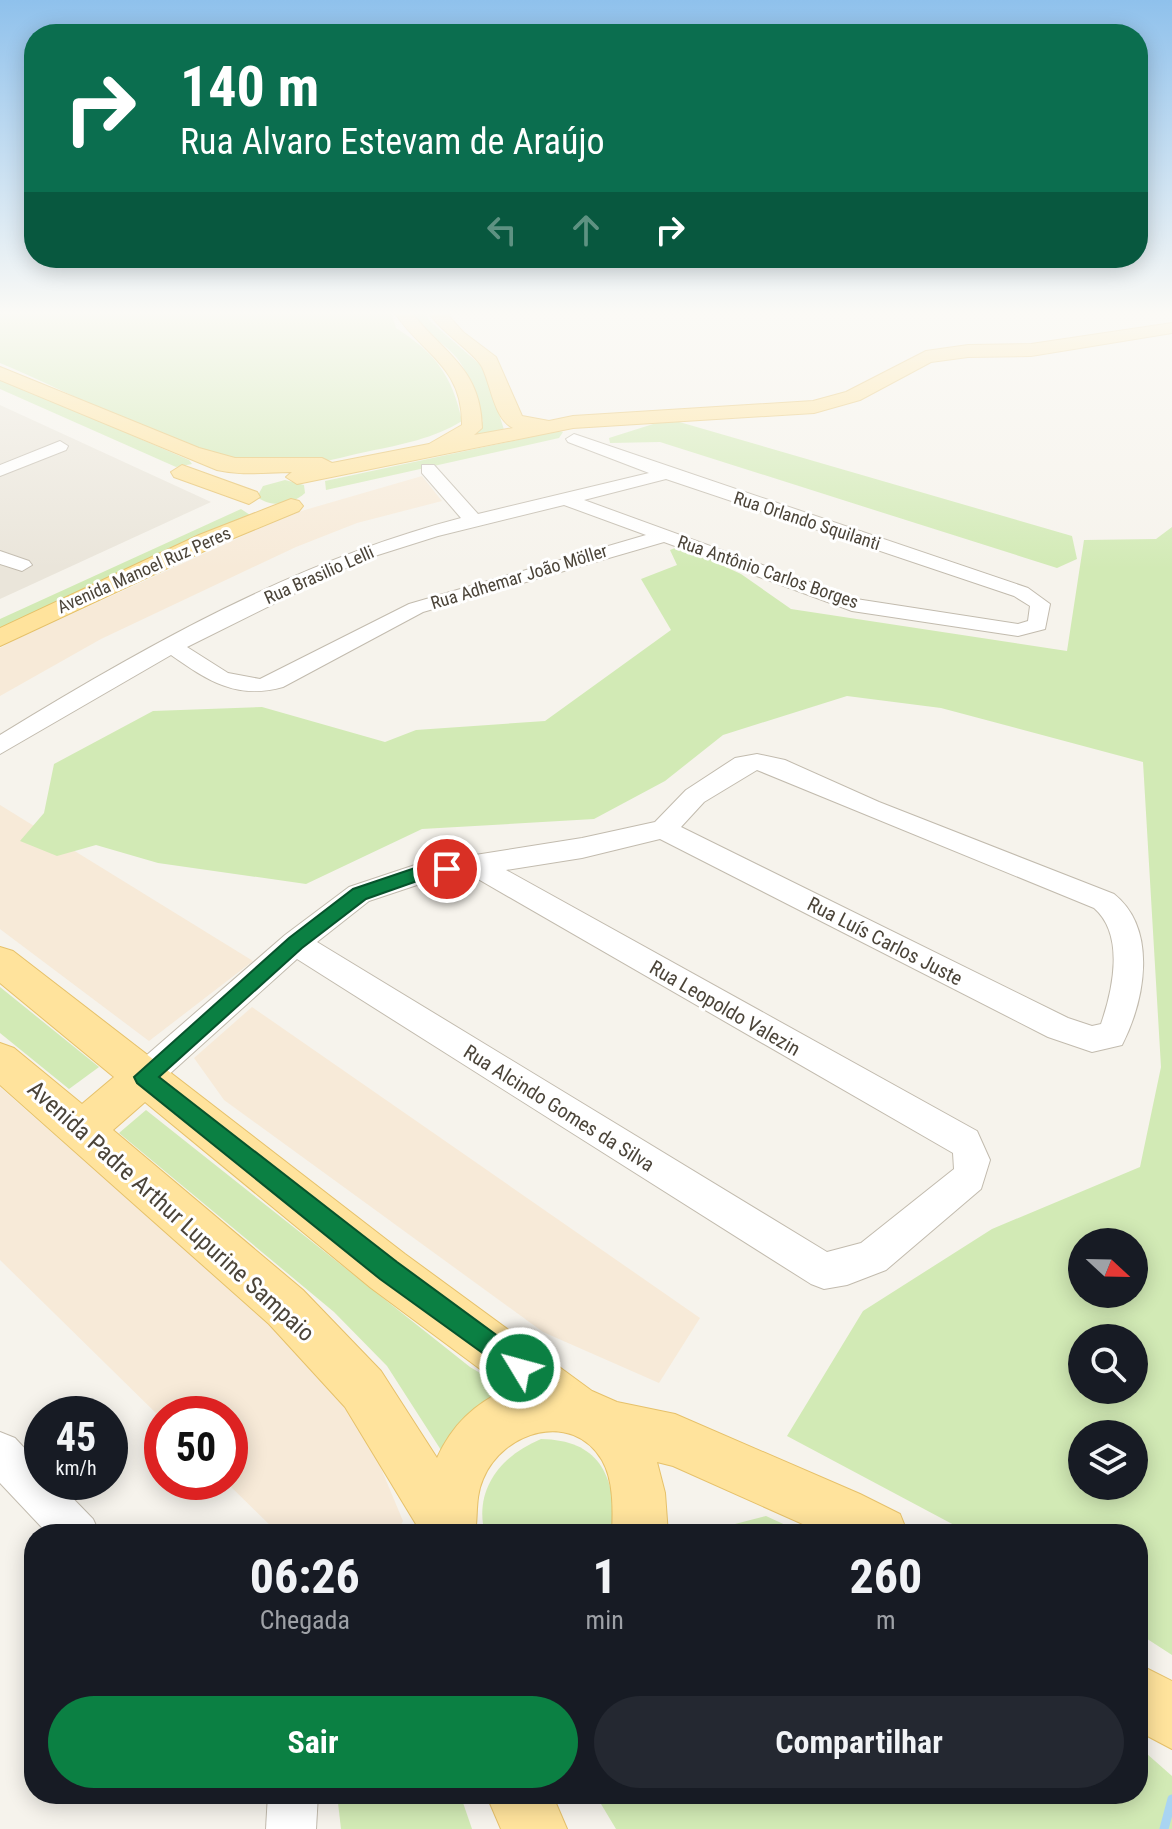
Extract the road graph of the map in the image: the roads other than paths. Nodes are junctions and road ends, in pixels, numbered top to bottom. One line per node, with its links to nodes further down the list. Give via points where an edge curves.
1 (8, 398): 7 (main road)
2 (61, 398): 11 (main road)
3 (466, 398): 12 (main road, Avenida Manoel Ruz Peres, via 474,422)
4 (504, 398): 8 (main road, via 513,420)
5 (845, 398): 6 (main road, via 814,407)
6 (671, 415): 8 (main road); 9 (main road, Avenida Manoel Ruz Peres)
7 (57, 420)
8 (554, 426): 9 (main road); 12 (main road, Avenida Manoel Ruz Peres)
9 (574, 439): 12 (main road, Avenida Manoel Ruz Peres); 16 (street, Rua Orlando Squilanti)
10 (60, 446): 15 (street)
11 (203, 457): 13 (main road); 14 (main road, via 195,467)
12 (423, 460): 13 (main road); 17 (main road, Avenida Manoel Ruz Peres); 19 (main road, Avenida Manoel Ruz Peres); 21 (street)
13 (225, 465): 17 (main road)
14 (164, 466): 18 (main road); 24 (main road, via 223,497 224,503)
15 (0, 471)
16 (667, 474): 20 (street, Rua Brasilio Lelli); 27 (street, Rua Orlando Squilanti, via 1021,592 1040,604 1038,625)
17 (293, 477): 18 (main road, Avenida Manoel Ruz Peres, via 260,483); 19 (main road, via 314,487)
18 (250, 499): 19 (main road, via 267,507); 24 (main road, Avenida Manoel Ruz Peres)
19 (310, 499): 28 (main road, Avenida Manoel Ruz Peres, via 195,546)
20 (570, 501): 21 (street, Rua Brasilio Lelli); 22 (street, Rua Antônio Carlos Borges)
21 (473, 520): 29 (street, Rua Brasilio Lelli, via 355,556)
22 (664, 536): 27 (street, Rua Antônio Carlos Borges, via 852,605); 29 (street, Rua Adhemar João Möller, via 443,598 377,626 275,682 248,689 223,681)
23 (0, 557): 25 (street)
24 (122, 560): 26 (main road, Avenida Manoel Ruz Peres)
25 (22, 565)
26 (0, 614)
27 (1018, 630)
28 (0, 638)
29 (172, 646): 30 (street, Rua Brasilio Lelli, via 95,686)
30 (0, 746)
31 (663, 829): 31 (street, Rua Luís Carlos Juste, via 1059,1028 1092,1039 1111,1036 1123,1004 1126,931 1116,912 1097,897 776,766 737,766 695,796); 32 (street)
32 (475, 865): 33 (street, via 418,874 372,889); 38 (street, Rua Leopoldo Valezin, via 958,1138 972,1153 966,1183 873,1257)
33 (295, 943): 36 (street); 38 (street, Rua Alcindo Gomes da Silva)
34 (0, 962): 36 (main road)
35 (0, 1060): 37 (main road, Avenida Padre Arthur Lupurine Sampaio)
36 (144, 1077): 37 (main road); 39 (main road, via 388,1271)
37 (80, 1132): 42 (main road, Avenida Padre Arthur Lupurine Sampaio, via 286,1307 363,1389)
38 (824, 1271)
39 (591, 1417): 43 (main road, via 537,1404 503,1416 474,1442 454,1479); 44 (main road, via 629,1457 641,1497); 45 (main road, via 675,1440)
40 (0, 1453): 41 (street)
41 (68, 1524)
42 (446, 1524)
43 (448, 1524)
44 (640, 1524)
45 (861, 1524)
46 (1148, 1701): 47 (main road)
47 (1172, 1718)
48 (523, 1804): 49 (main road)
49 (535, 1829)

